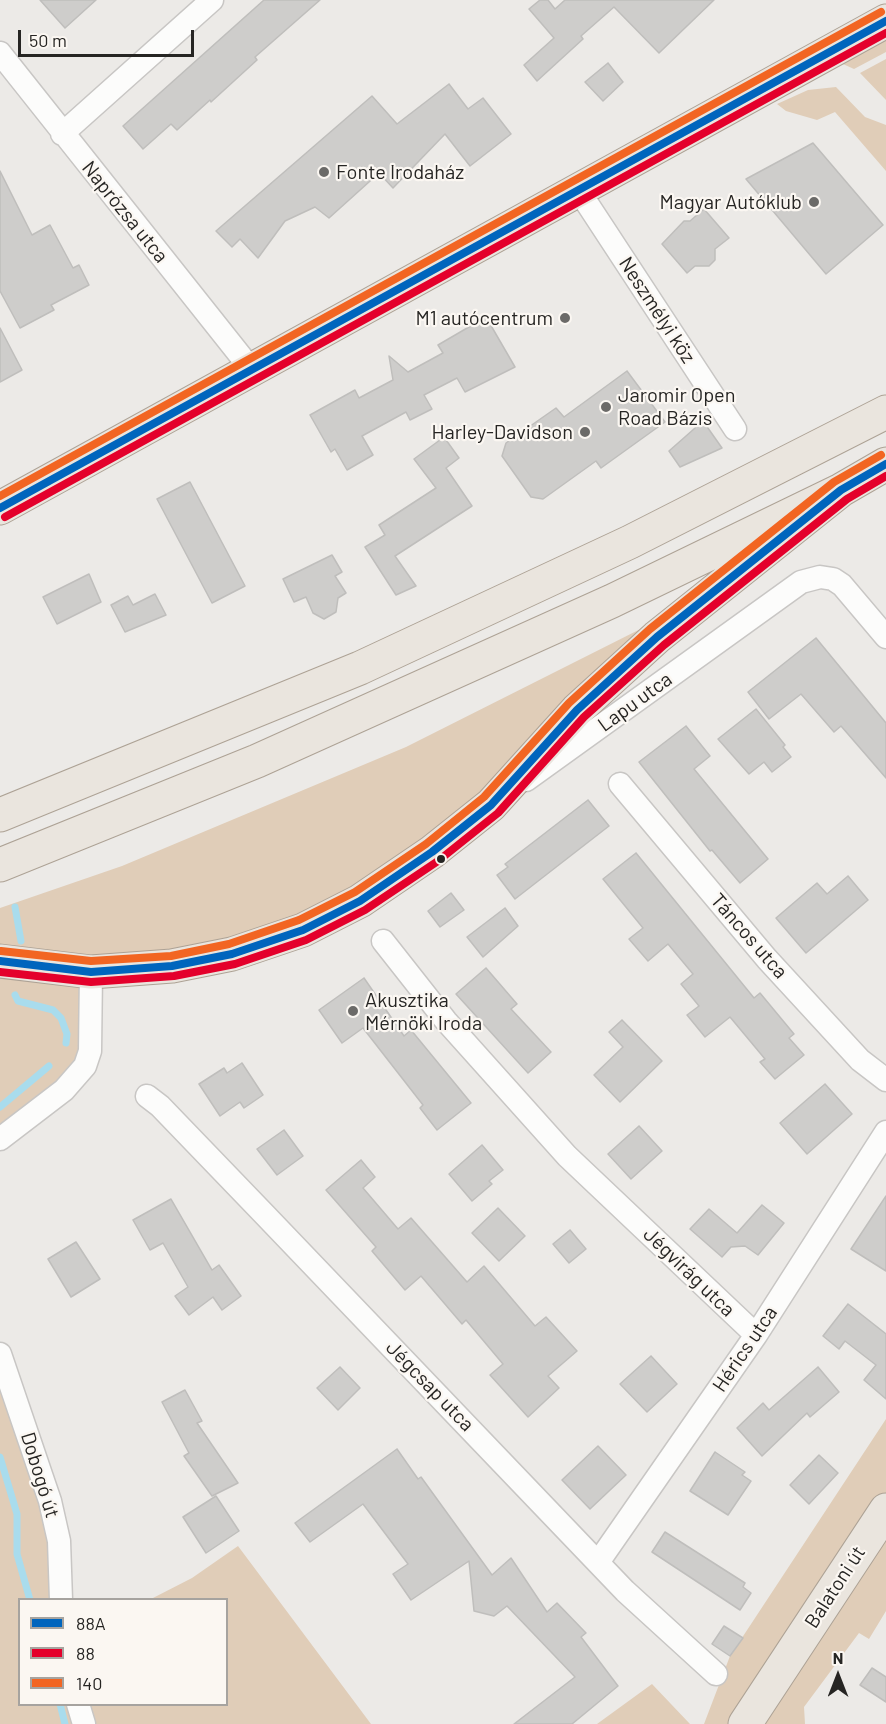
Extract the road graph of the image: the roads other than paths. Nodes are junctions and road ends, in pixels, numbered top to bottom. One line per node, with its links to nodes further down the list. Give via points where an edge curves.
1 (212, 0): 4 (street)
2 (886, 21): 5 (main road)
3 (0, 53): 4 (street, Naprózsa utca)
4 (62, 134): 6 (street, Naprózsa utca)
5 (579, 190): 6 (main road); 8 (street, Neszmélyi köz)
6 (251, 369): 11 (main road)
7 (886, 411): 15 (main road, via 640,537 360,668)
8 (735, 429)
9 (886, 464): 10 (main road)
10 (841, 490): 14 (main road, via 657,637 577,710); 16 (main road, via 601,606 257,761)
11 (0, 508)
12 (886, 637): 14 (street, Lapu utca, via 833,579 820,577 801,582)
13 (620, 784): 20 (street, Táncos utca, via 767,959 860,1060)
14 (491, 805): 19 (main road, Lapu utca, via 432,852 360,901 303,930 232,954 192,962)
15 (0, 814)
16 (0, 865)
17 (383, 941): 24 (street, Jégvirág utca, via 446,1021 567,1156)
18 (0, 962): 19 (main road, Lapu utca)
19 (91, 972): 23 (street, via 90,1051 85,1066 64,1090)
20 (886, 1080)
21 (147, 1096): 27 (street, Jégcsap utca)
22 (886, 1132): 24 (street, Hérics utca)
23 (0, 1139)
24 (756, 1335): 27 (street, Hérics utca)
25 (0, 1354): 28 (street, Dobogó út, via 50,1501 59,1541)
26 (886, 1510): 32 (main road, Balatoni út)
27 (599, 1561): 29 (street, Jégcsap utca, via 625,1591)
28 (61, 1598)
29 (716, 1674)
30 (79, 1706): 31 (street)
31 (84, 1724)
32 (745, 1724)

